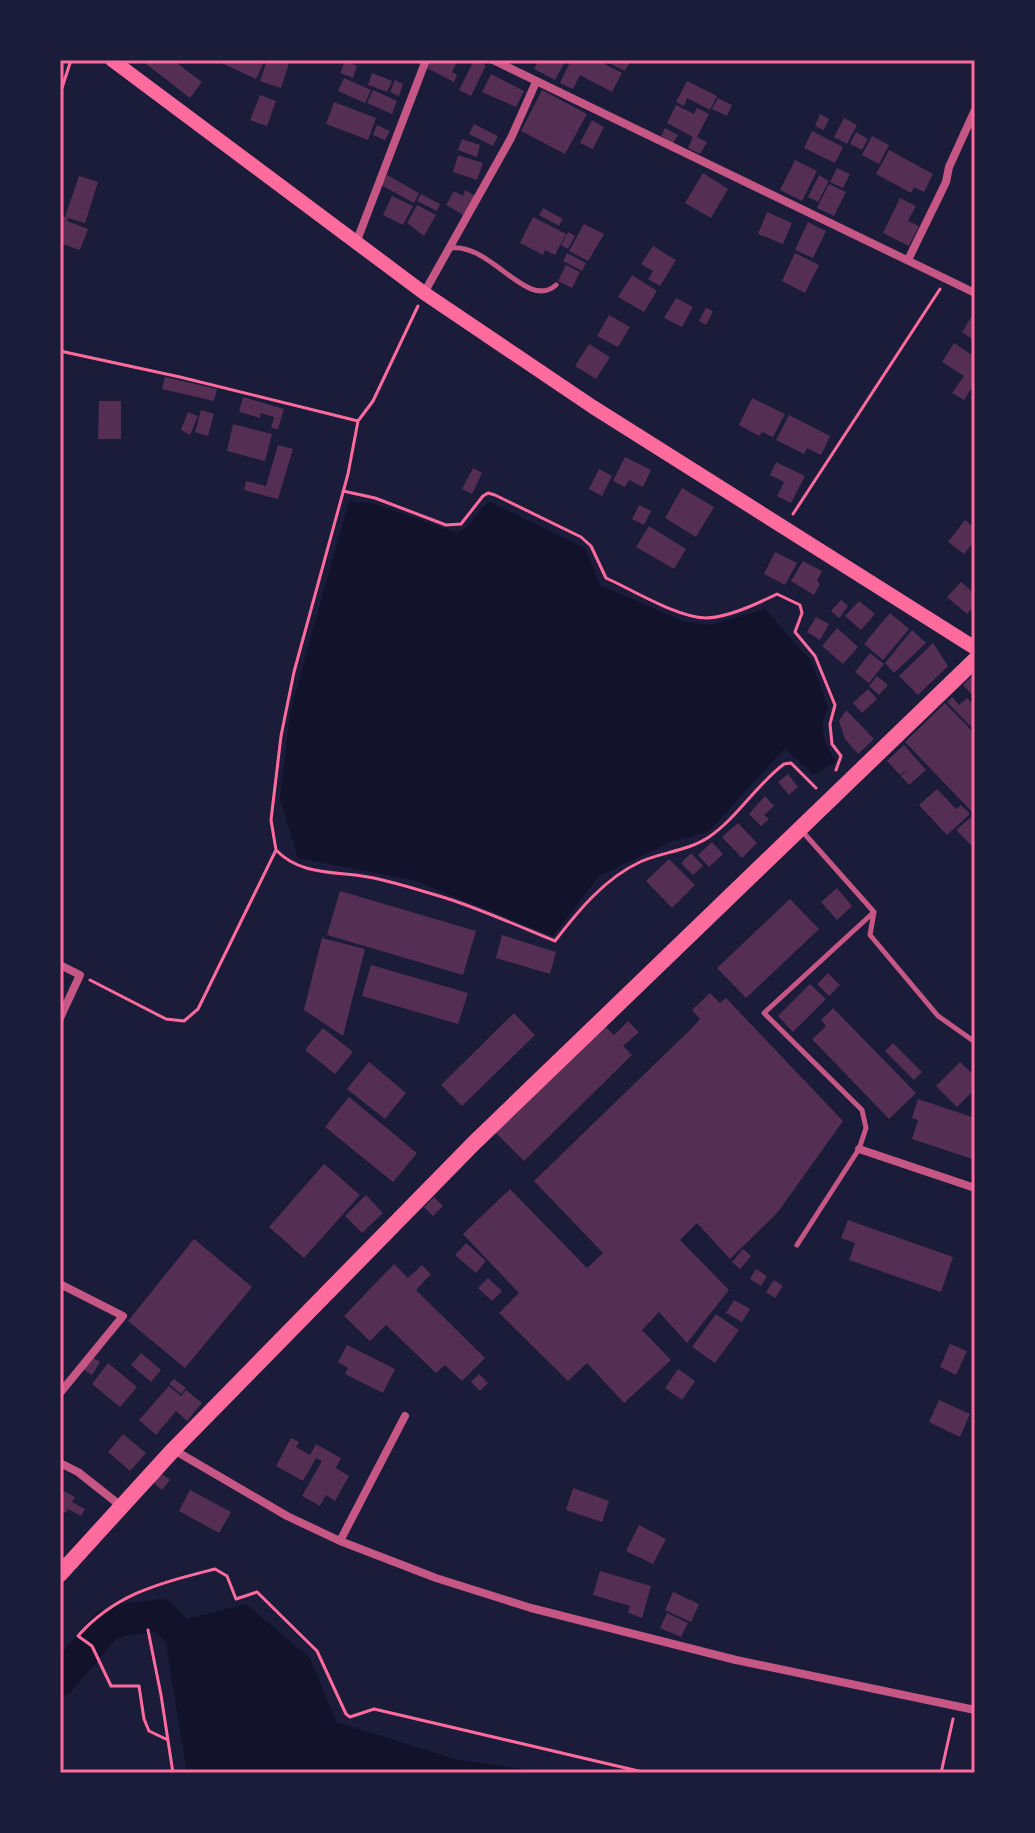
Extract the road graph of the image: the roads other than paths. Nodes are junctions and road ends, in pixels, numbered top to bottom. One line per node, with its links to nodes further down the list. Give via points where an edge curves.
1 (112, 60): 6 (main road)
2 (426, 60): 6 (street)
3 (493, 60): 4 (street)
4 (536, 82): 7 (street); 8 (street)
5 (975, 110): 8 (street)
6 (356, 243): 10 (main road)
7 (451, 248): 9 (lane, via 474,250 536,293); 10 (street)
8 (908, 260): 11 (street)
9 (556, 285)
10 (424, 293): 12 (main road, via 593,407)
11 (975, 293)
12 (975, 648)
13 (975, 660): 14 (main road)
14 (802, 830): 15 (lane); 25 (main road, via 474,1143)
15 (874, 912): 18 (lane, via 870,935 938,1016); 19 (lane, via 764,1013 862,1110 866,1128)
16 (60, 965): 17 (street, via 80,975)
17 (60, 1018)
18 (975, 1042)
19 (859, 1149): 20 (street); 21 (lane)
20 (975, 1188)
21 (797, 1245)
22 (60, 1284): 23 (street, via 123,1316)
23 (60, 1393)
24 (405, 1416): 28 (street)
25 (173, 1450): 27 (main road); 28 (street)
26 (60, 1463): 27 (street)
27 (122, 1506): 29 (main road)
28 (340, 1541): 30 (street, via 531,1608 736,1660)
29 (60, 1574)
30 (975, 1710)

